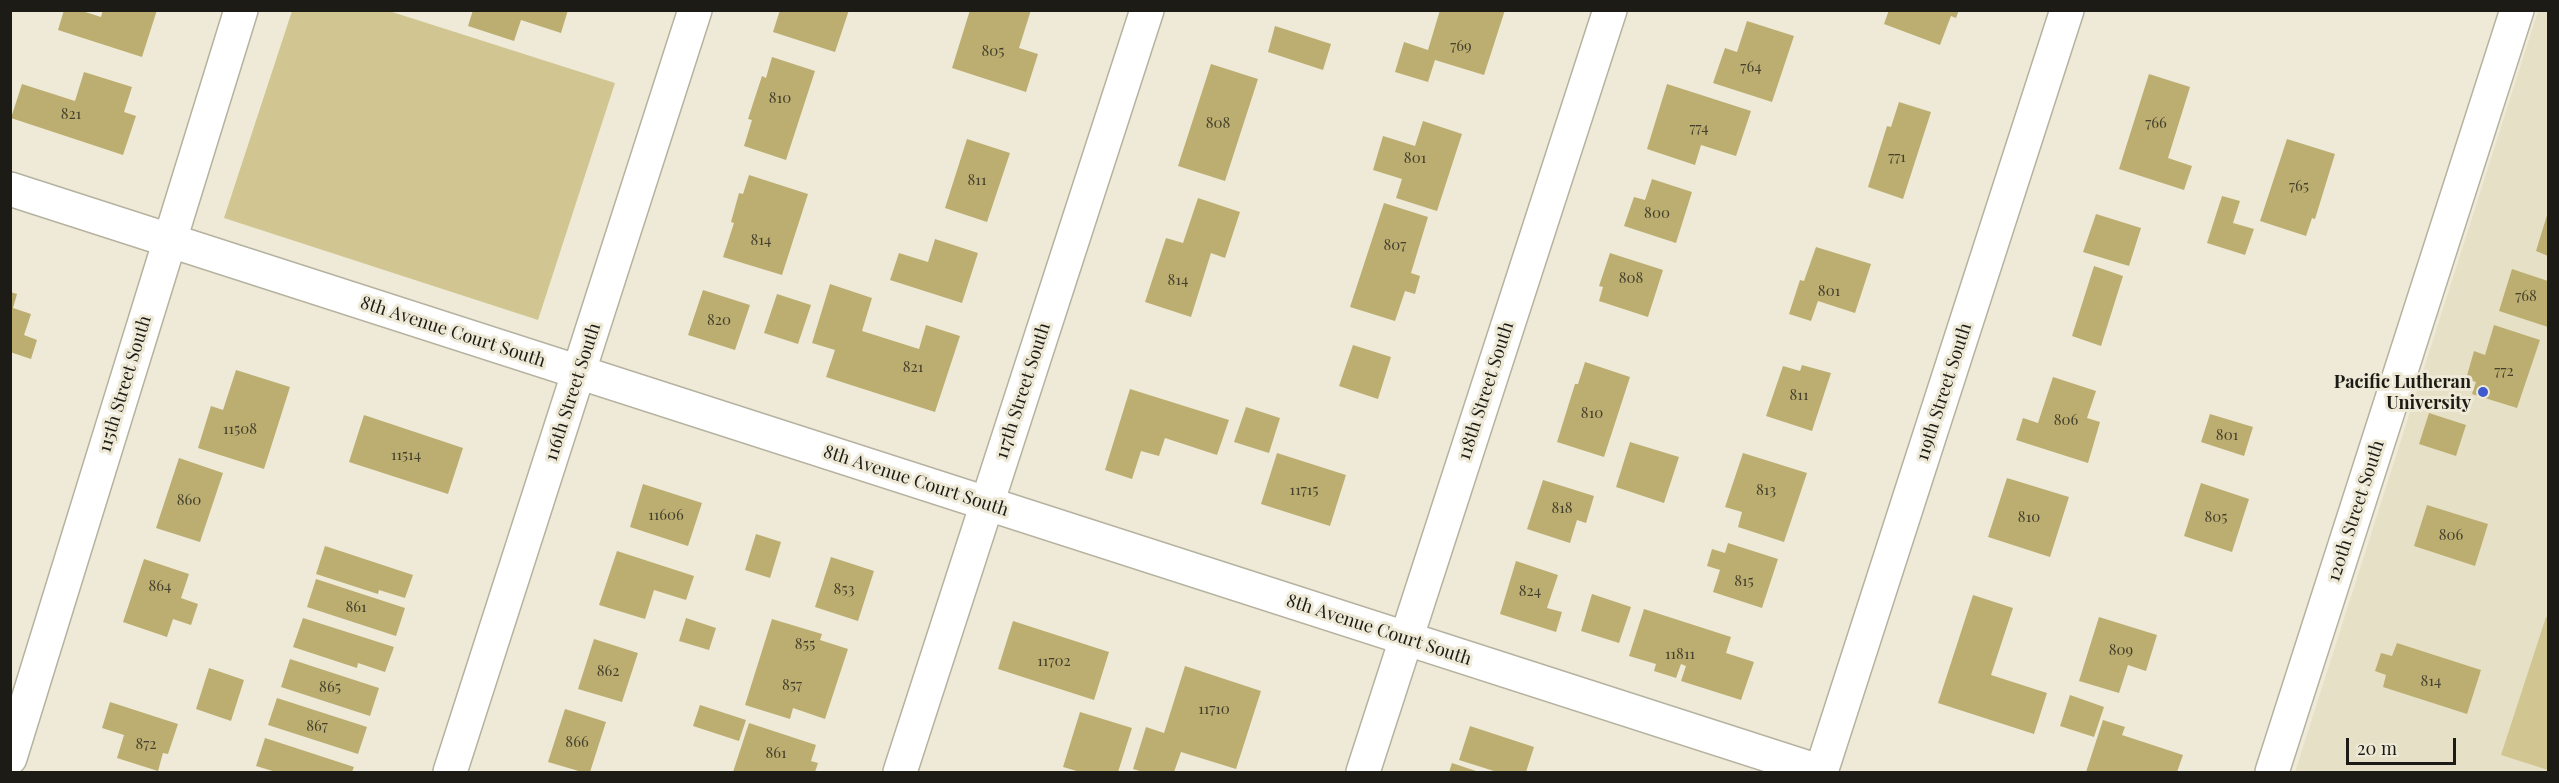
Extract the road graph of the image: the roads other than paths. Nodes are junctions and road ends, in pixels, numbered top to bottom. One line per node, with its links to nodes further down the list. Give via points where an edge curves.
1 (241, 10): 8 (street, 115th Street South)
2 (695, 10): 9 (street, 116th Street South)
3 (1147, 10): 10 (street, 117th Street South)
4 (1610, 10): 11 (street, 118th Street South)
5 (2067, 10): 16 (street, 119th Street South)
6 (2517, 10): 17 (street, 120th Street South)
7 (10, 189): 8 (street, 8th Avenue Court South)
8 (169, 239): 9 (street, 8th Avenue Court South); 12 (street, 115th Street South)
9 (579, 373): 10 (street, 8th Avenue Court South); 13 (street, 116th Street South)
10 (987, 504): 11 (street, 8th Avenue Court South); 14 (street, 117th Street South)
11 (1406, 639): 15 (street, 118th Street South); 16 (street, 8th Avenue Court South)
12 (10, 758)
13 (450, 772)
14 (900, 772)
15 (1363, 772)
16 (1821, 772)
17 (2272, 772)

